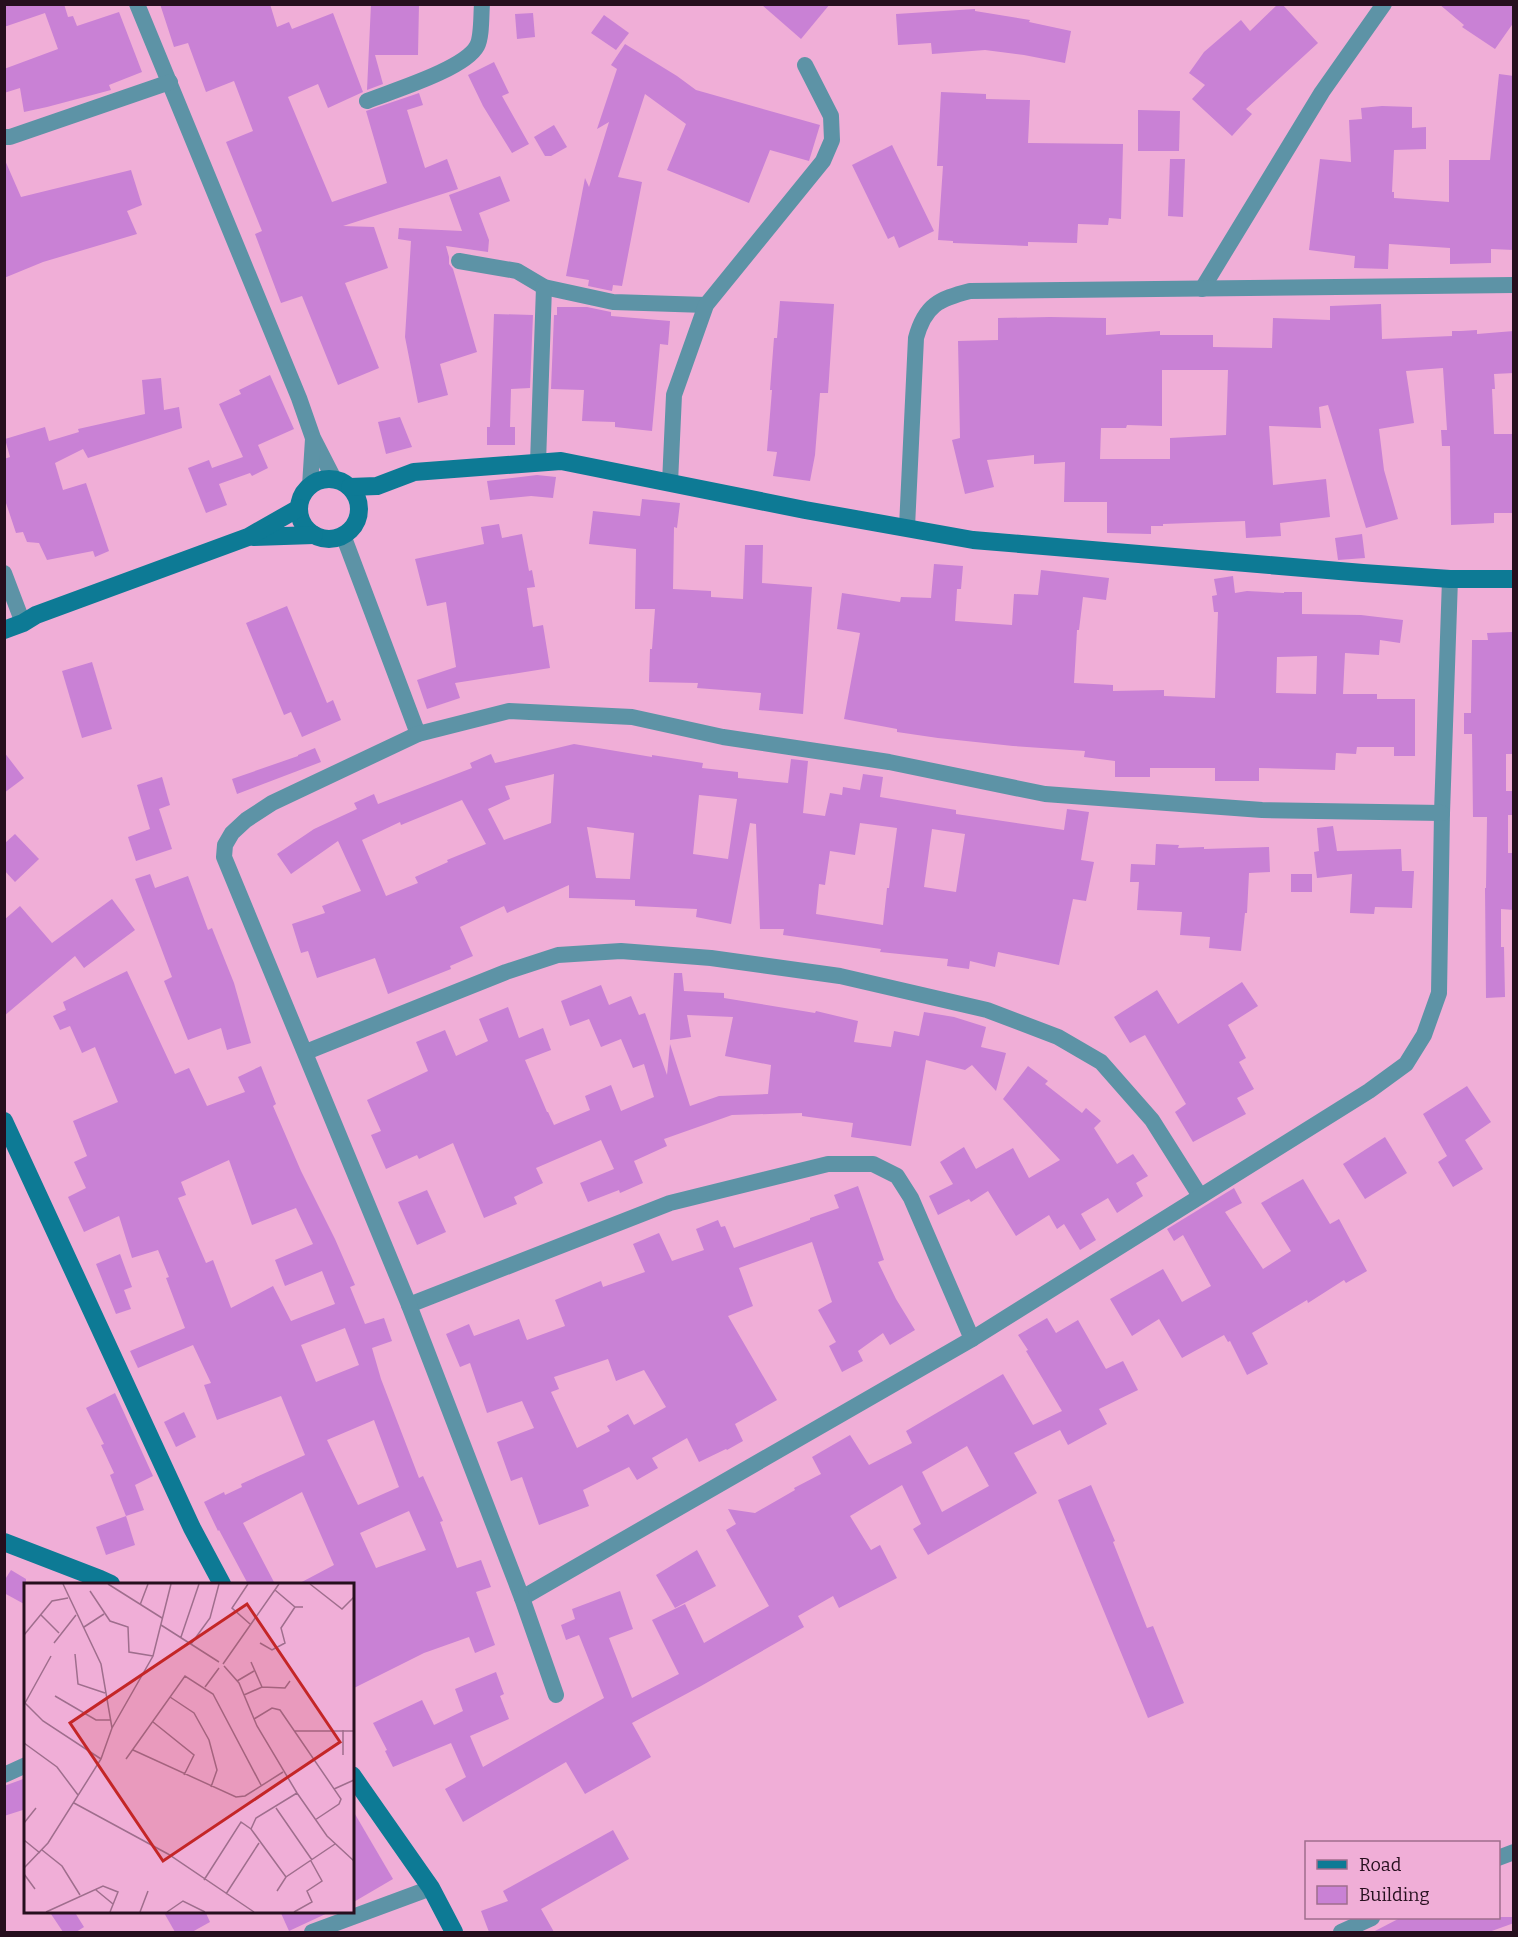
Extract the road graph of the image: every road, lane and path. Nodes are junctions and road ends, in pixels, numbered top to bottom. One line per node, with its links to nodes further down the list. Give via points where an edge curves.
1 (137, 4): 5 (street)
2 (482, 4): 6 (street, via 479,44 471,55 444,71)
3 (1384, 4): 11 (street, via 1322,92)
4 (805, 65): 12 (street, via 831,116 832,140 828,150)
5 (170, 82): 7 (street); 13 (street)
6 (367, 101)
7 (4, 137)
8 (459, 261): 10 (street, via 517,271)
9 (1514, 285): 11 (street)
10 (544, 286): 12 (street, via 613,302); 14 (street)
11 (1202, 288): 22 (street, via 970,291 944,298 928,310 915,338)
12 (706, 305): 16 (street, via 674,395)
13 (313, 438): 15 (street); 17 (street)
14 (538, 463): 16 (street, via 561,461); 18 (street, via 414,472)
15 (334, 479): 17 (street); 19 (street)
16 (670, 483): 22 (street)
17 (310, 486): 21 (street)
18 (377, 486): 19 (street); 20 (street)
19 (350, 487): 20 (street)
20 (359, 507): 24 (street, via 352,529)
21 (299, 508): 23 (street, via 301,519); 25 (street)
22 (907, 527): 27 (street, via 973,540)
23 (314, 535): 24 (street, via 333,539); 25 (street)
24 (343, 536): 31 (street)
25 (248, 537): 29 (street)
26 (4, 573): 29 (street)
27 (1450, 579): 28 (street); 32 (street)
28 (1514, 579)
29 (23, 623): 30 (street)
30 (4, 630)
31 (418, 734): 32 (street, via 509,711 632,717 1045,794 1262,810); 33 (street, via 272,803 246,820 225,845 224,857)
32 (1442, 813): 35 (street, via 1440,993 1424,1035 1406,1064 1369,1092)
33 (306, 1053): 35 (street, via 506,972 558,955 621,951 840,976 987,1010 1058,1037 1101,1062 1152,1120); 36 (street)
34 (4, 1121): 40 (street, via 192,1528)
35 (1200, 1196): 37 (street)
36 (409, 1305): 37 (street, via 670,1203 828,1164 873,1164 897,1176 911,1198); 41 (street)
37 (972, 1339): 41 (street)
38 (4, 1542): 39 (street)
39 (109, 1583)
40 (221, 1583)
41 (522, 1598): 42 (street)
42 (556, 1695)
43 (24, 1766): 44 (street)
44 (4, 1775)
45 (354, 1778): 46 (street)
46 (431, 1888): 48 (street); 49 (street)
47 (1368, 1919): 50 (street)
48 (312, 1932)
49 (454, 1932)
50 (1341, 1932)

